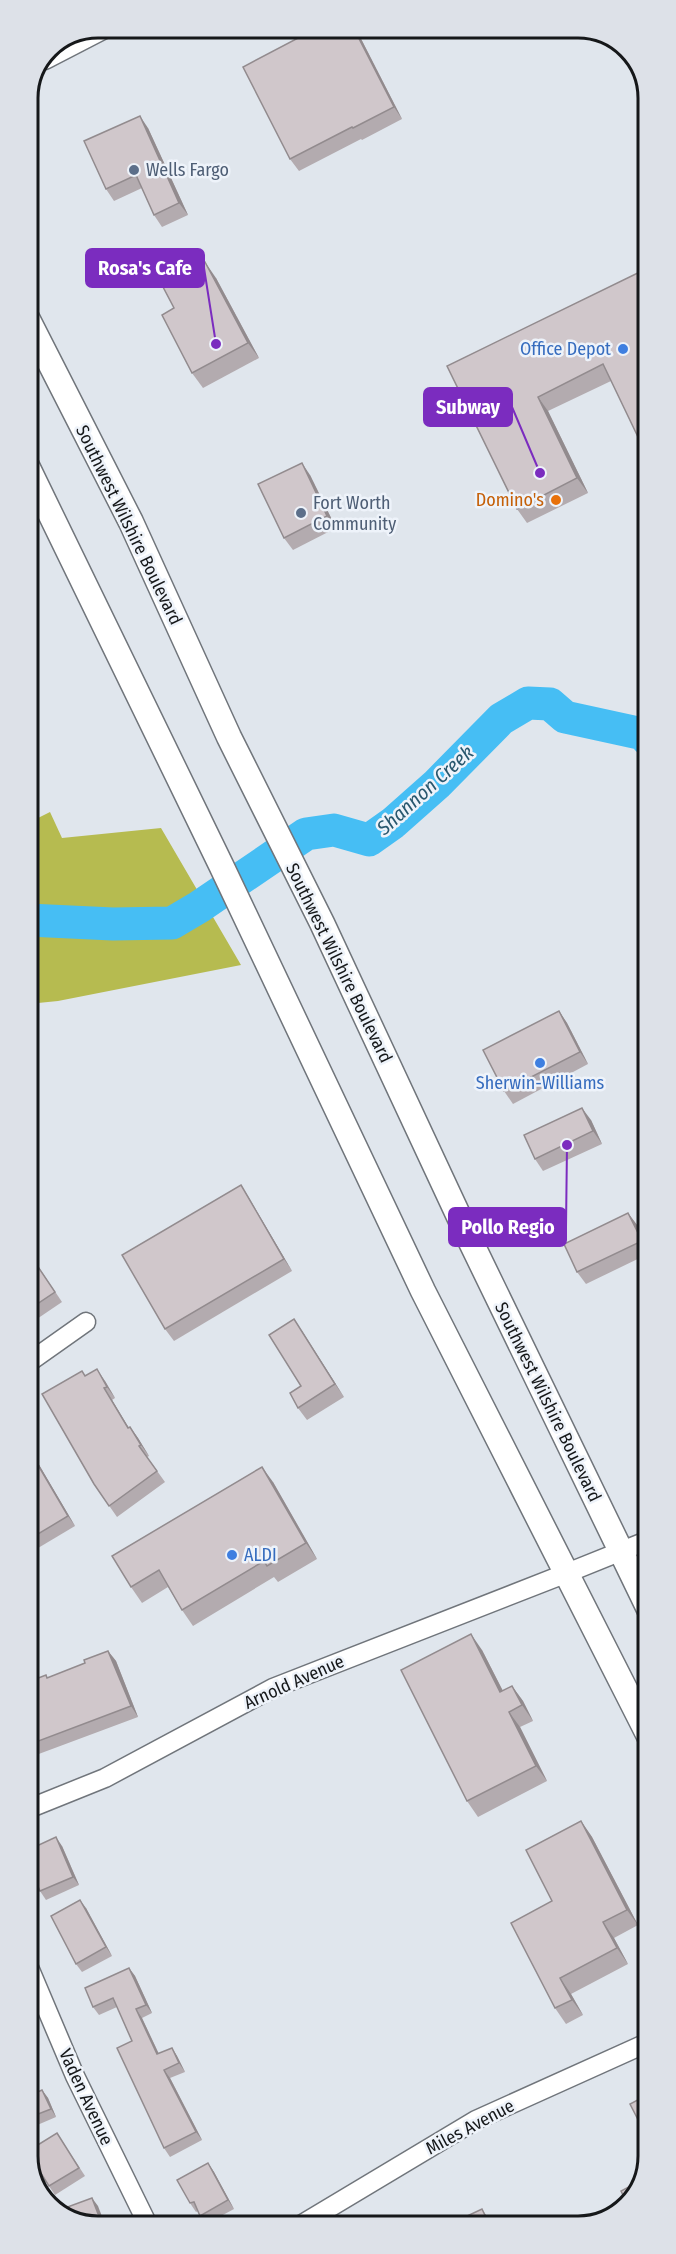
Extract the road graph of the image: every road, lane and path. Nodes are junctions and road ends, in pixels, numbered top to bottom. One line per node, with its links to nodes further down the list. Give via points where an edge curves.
1 (37, 338): 6 (main road, Southwest Wilshire Boulevard, via 131,522 229,737 322,923)
2 (37, 486): 7 (main road, via 222,865 423,1292)
3 (86, 1322): 4 (street)
4 (37, 1357)
5 (638, 1543): 6 (street, Arnold Avenue)
6 (620, 1550): 7 (street, Arnold Avenue); 8 (main road, Southwest Wilshire Boulevard)
7 (567, 1574): 9 (main road); 10 (street, Arnold Avenue, via 273,1688 105,1778)
8 (638, 1587)
9 (638, 1714)
10 (37, 1805)
11 (37, 1986): 13 (street, Vaden Avenue, via 75,2076)
12 (638, 2047): 14 (street, Miles Avenue, via 476,2120)
13 (144, 2216)
14 (316, 2216)

